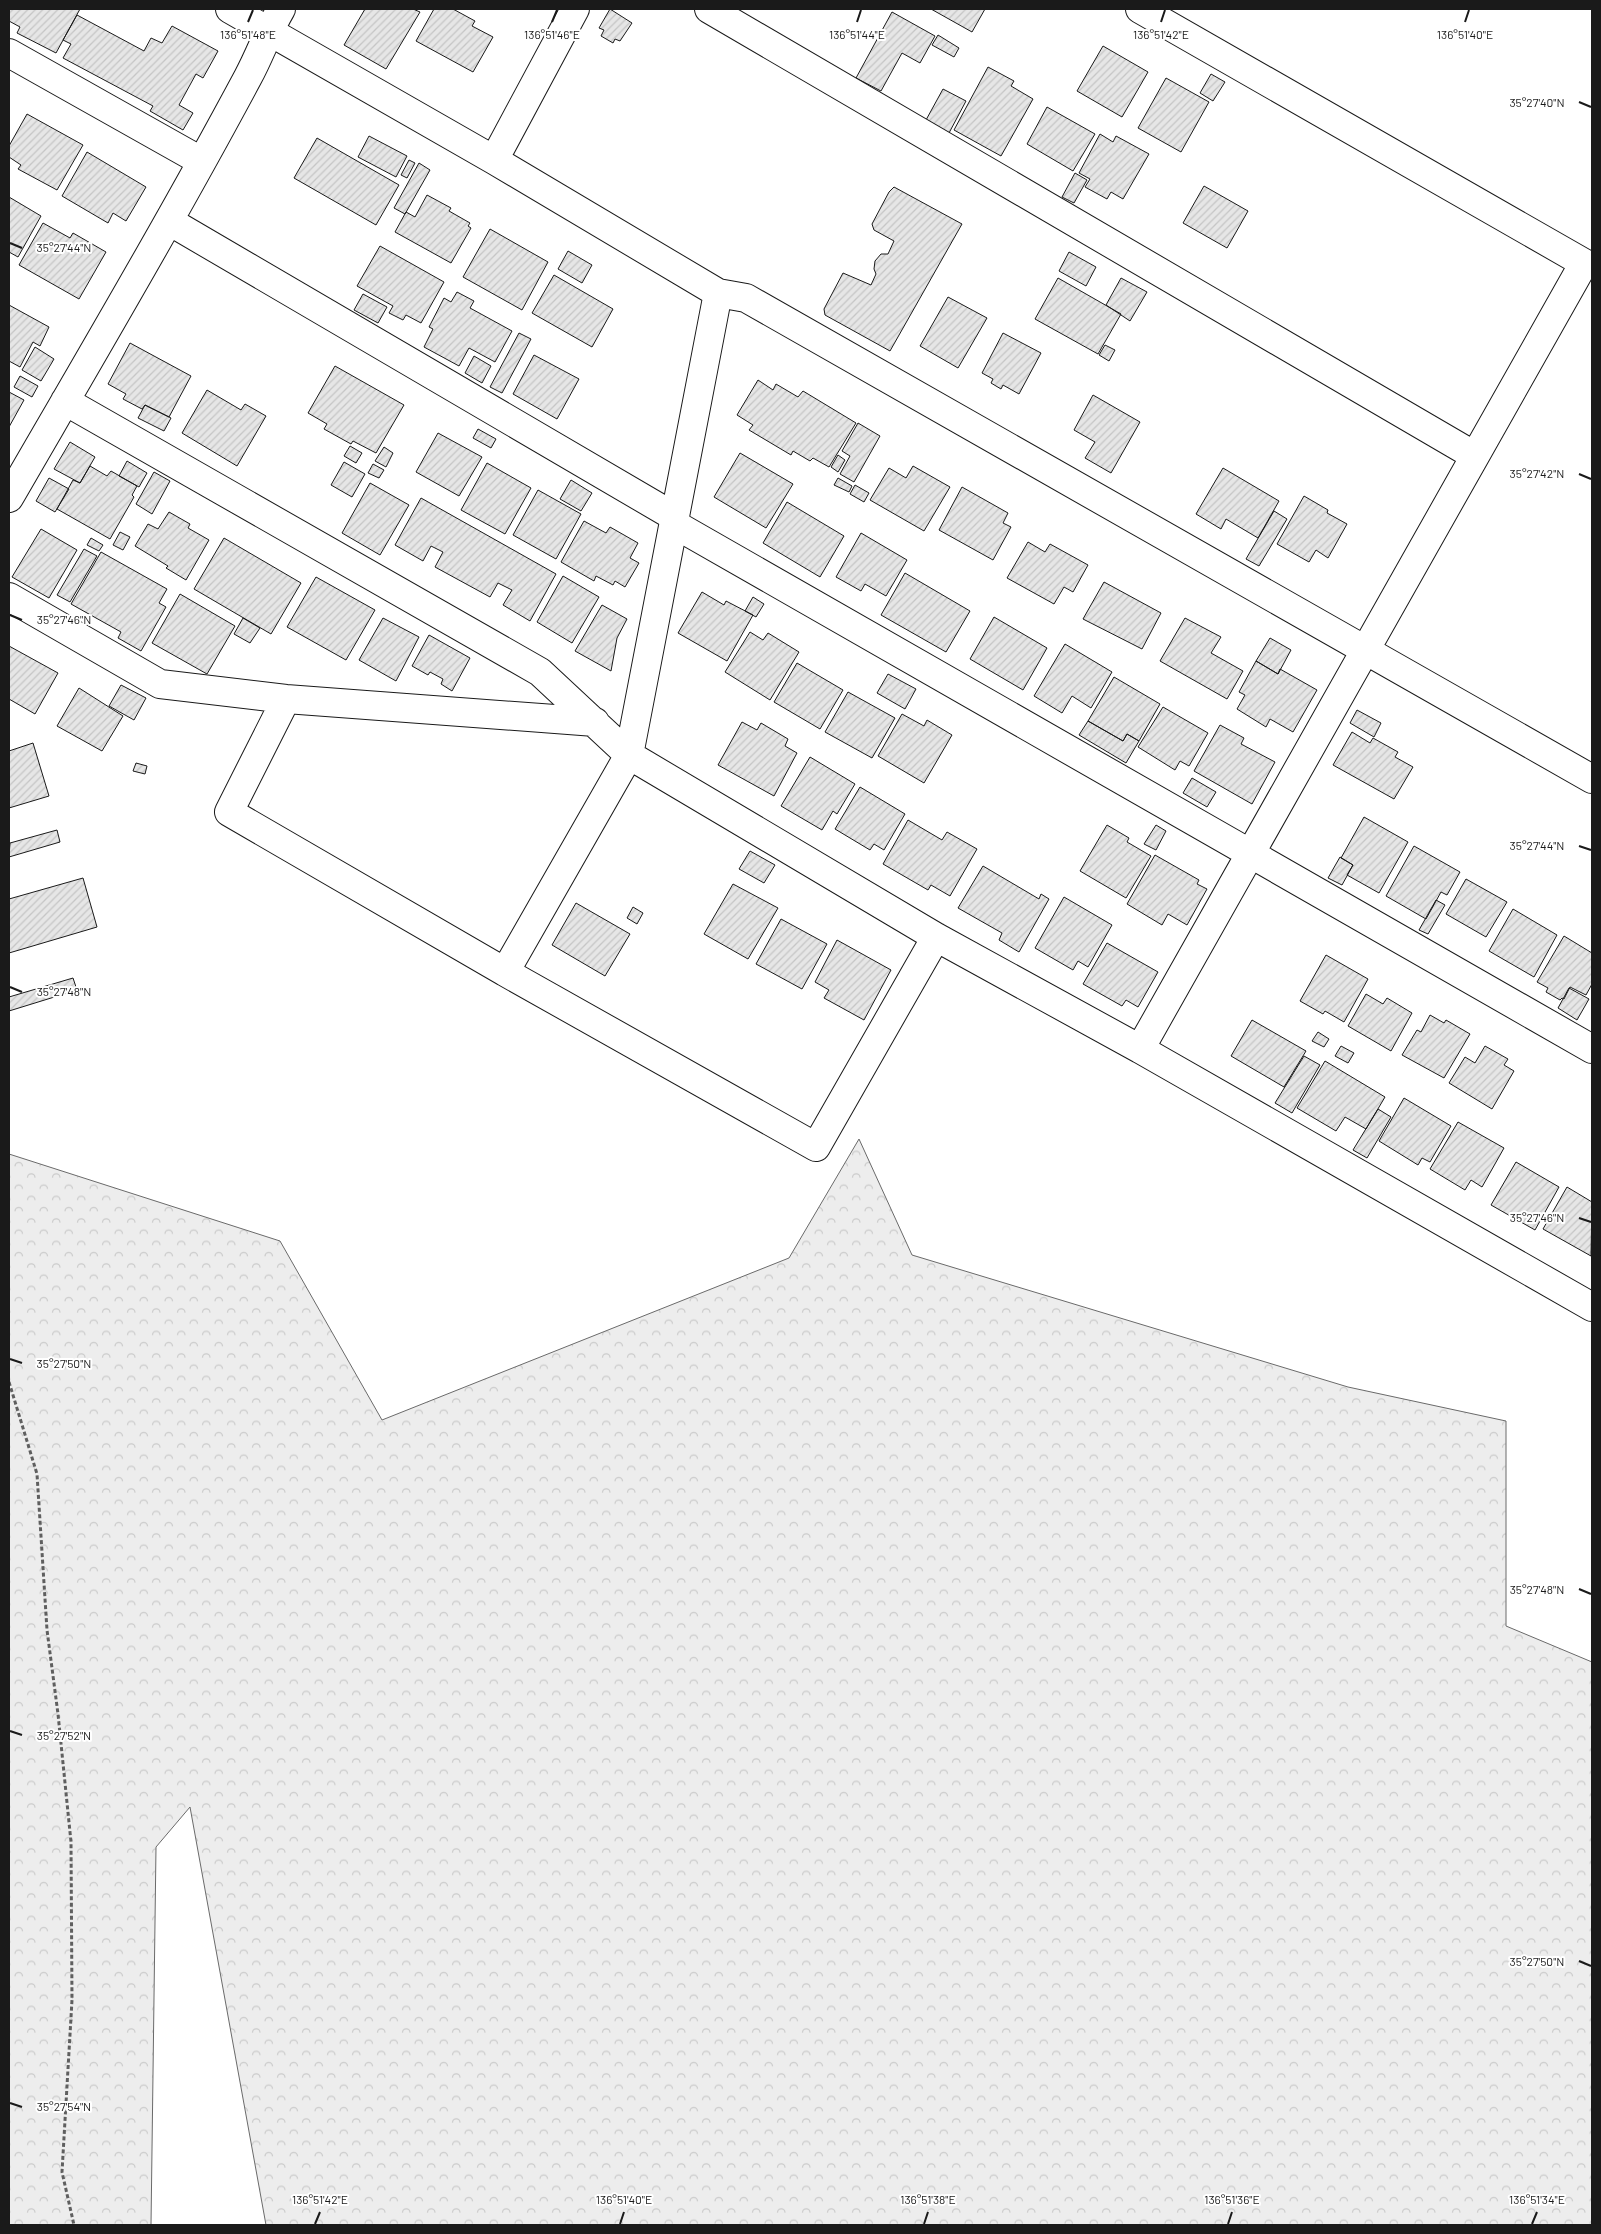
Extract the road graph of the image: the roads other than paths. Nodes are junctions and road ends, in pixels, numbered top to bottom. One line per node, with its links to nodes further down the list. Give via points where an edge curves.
1 (230, 9): 5 (street)
2 (575, 9): 7 (street)
3 (709, 9): 12 (street)
4 (1140, 9): 12 (street, via 1584,262)
5 (275, 20): 7 (street); 8 (street, via 249,75)
6 (11, 60): 8 (street)
7 (494, 160): 10 (street)
8 (201, 161): 9 (street)
9 (169, 221): 11 (street); 14 (street)
10 (718, 293): 14 (street); 16 (street, via 746,298)
11 (65, 401): 13 (street); 18 (street, via 540,672)
12 (1475, 456): 16 (street)
13 (9, 498)
14 (674, 520): 19 (street); 21 (street)
15 (9, 597): 17 (street, via 160,684)
16 (1366, 649): 20 (street); 21 (street)
17 (286, 699): 18 (street); 23 (street, via 229,812)
18 (595, 722): 19 (street)
19 (629, 755): 22 (street); 23 (street)
20 (1592, 779)
21 (1251, 854): 24 (street); 25 (street)
22 (936, 938): 23 (street, via 816,1147); 24 (street)
23 (505, 972)
24 (1140, 1049): 26 (street)
25 (1592, 1049)
26 (1592, 1307)

